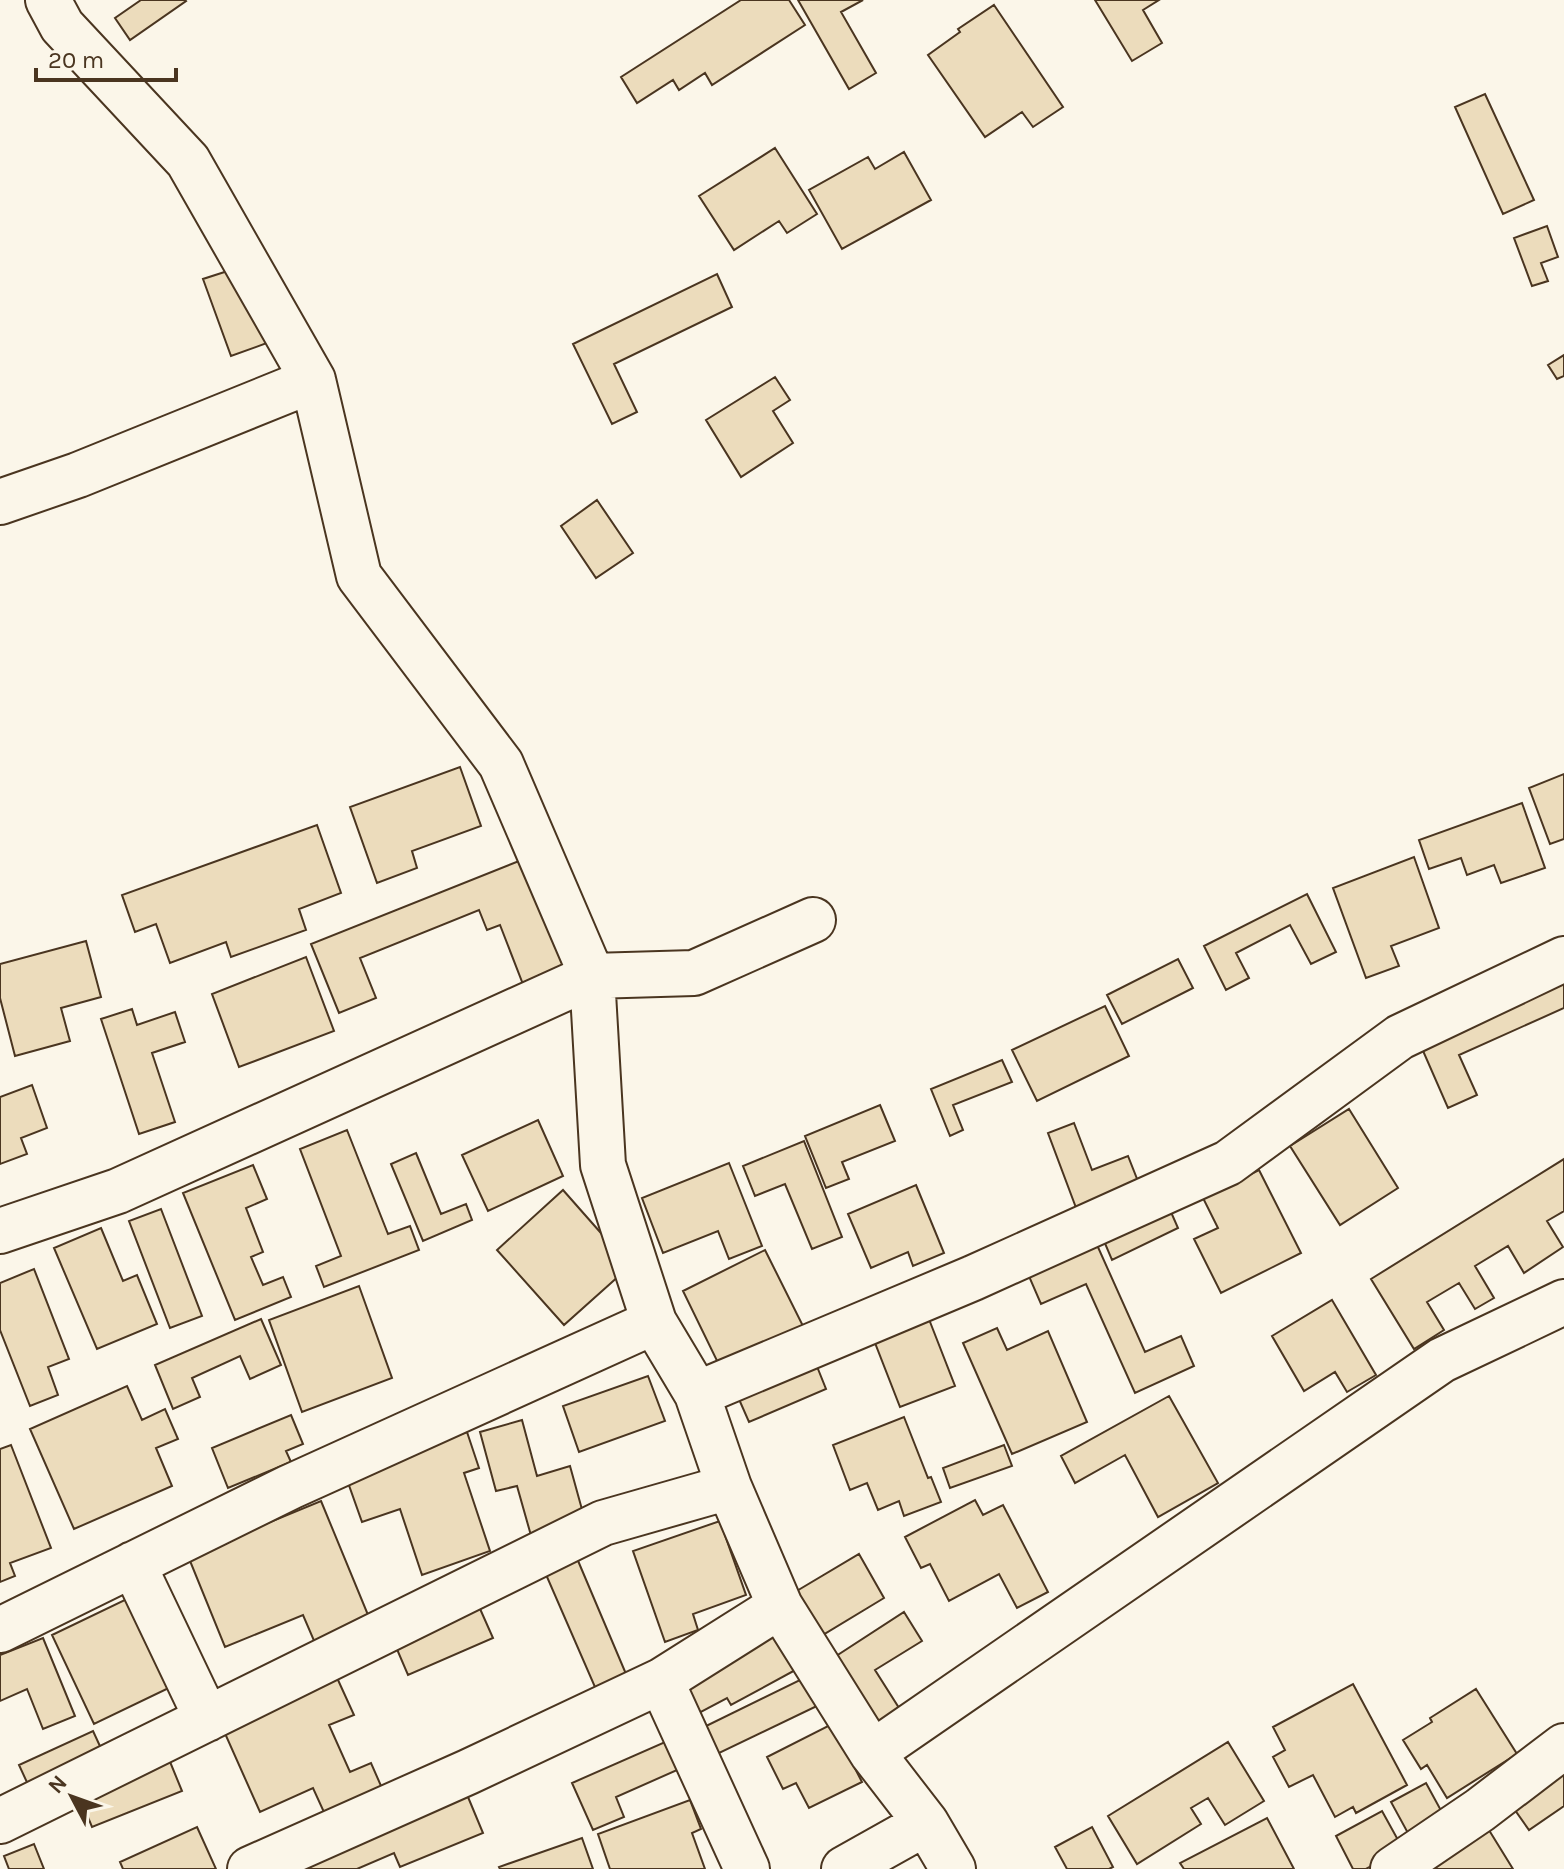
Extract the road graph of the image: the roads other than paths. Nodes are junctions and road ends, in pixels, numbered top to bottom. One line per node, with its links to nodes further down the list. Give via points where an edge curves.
1 (48, 0): 2 (street, via 62,26 188,161)
2 (313, 380): 3 (street); 6 (street, via 359,576 501,764)
3 (0, 502)
4 (813, 920): 6 (street, via 694,973)
5 (1564, 959): 10 (street, via 1400,1037 1228,1163)
6 (592, 976): 7 (street, via 118,1191); 9 (street, via 603,1165)
7 (0, 1231)
8 (1564, 1302): 18 (street, via 1442,1360)
9 (654, 1322): 10 (street); 12 (street)
10 (697, 1394): 11 (street)
11 (729, 1487): 13 (street); 16 (street, via 603,1523)
12 (133, 1564): 14 (street); 16 (street)
13 (780, 1606): 15 (street); 18 (street)
14 (0, 1630)
15 (661, 1681): 21 (street); 22 (street)
16 (207, 1719): 19 (street)
17 (1564, 1746): 25 (street)
18 (872, 1753): 20 (street)
19 (0, 1821)
20 (926, 1823): 23 (street); 24 (street)
21 (250, 1869)
22 (747, 1869)
23 (844, 1869)
24 (953, 1869)
25 (1393, 1869)

